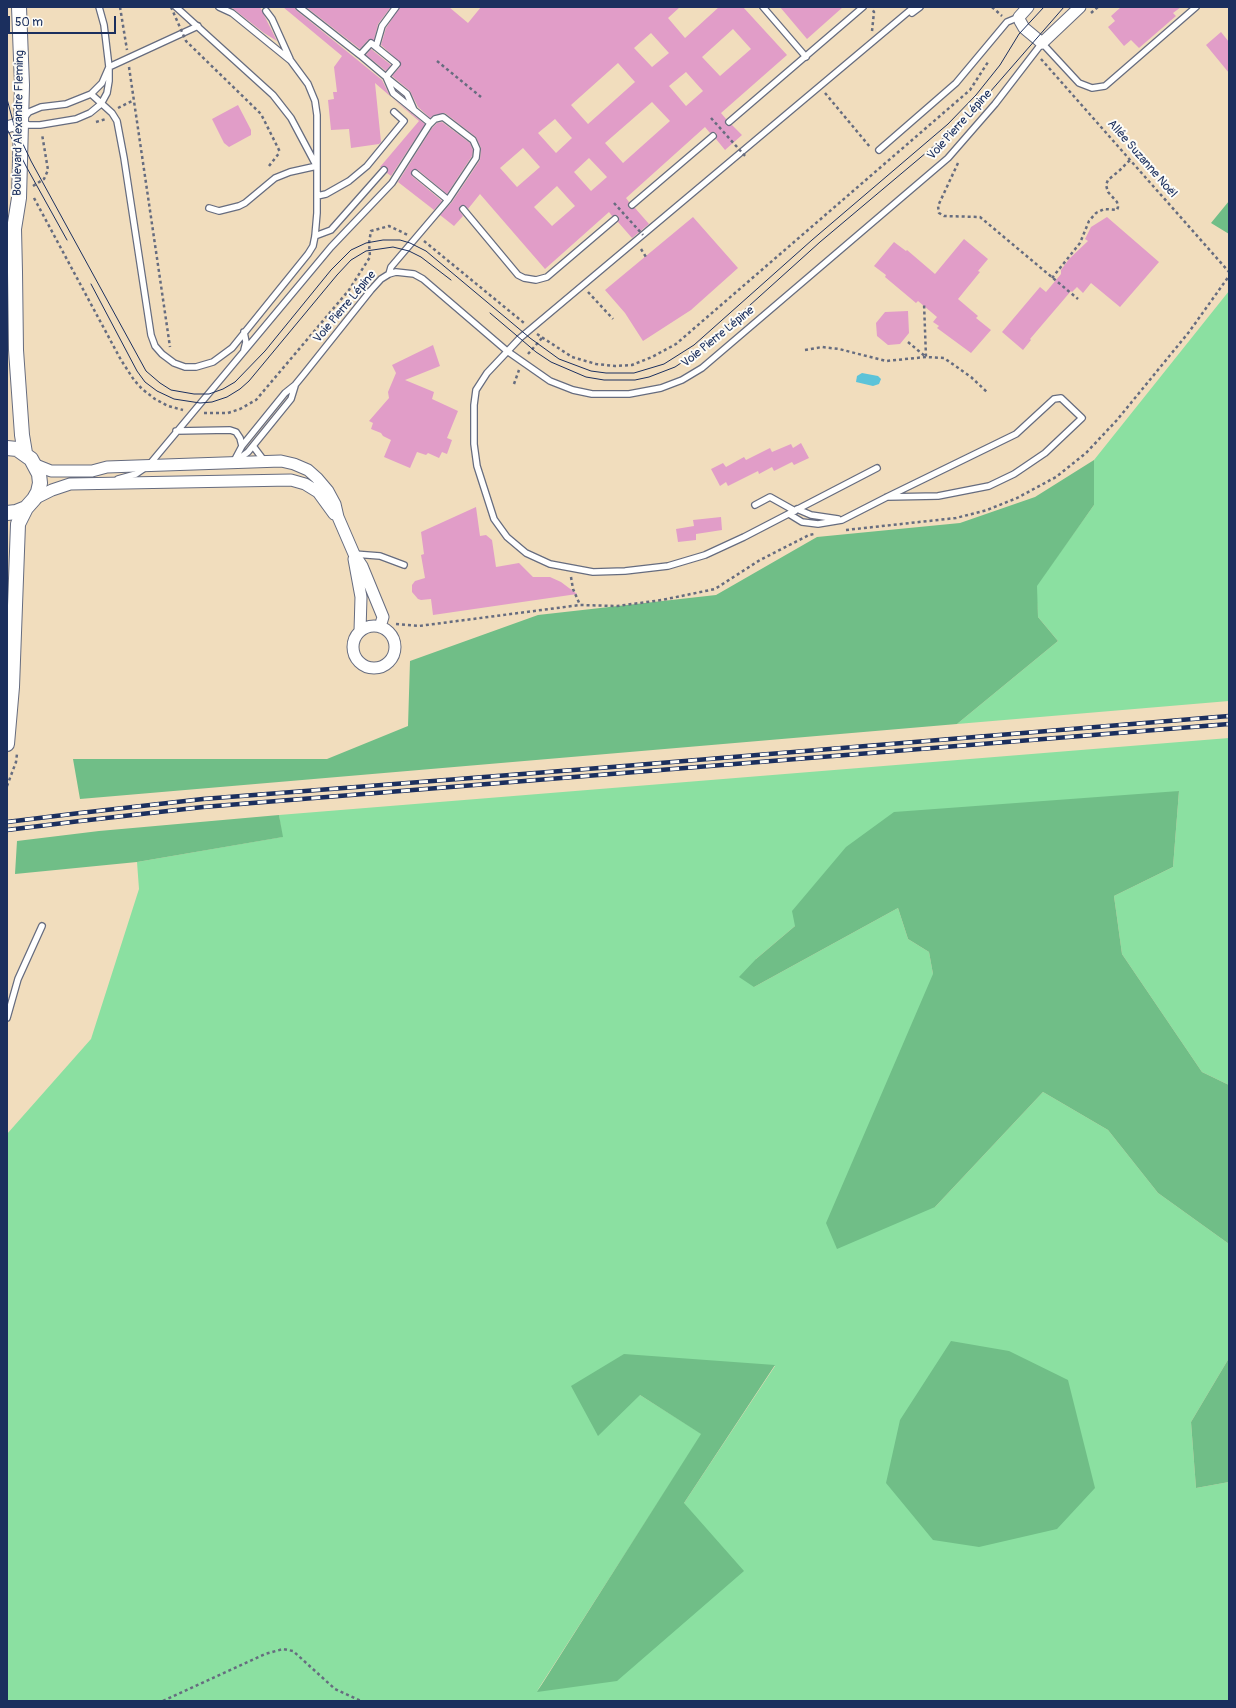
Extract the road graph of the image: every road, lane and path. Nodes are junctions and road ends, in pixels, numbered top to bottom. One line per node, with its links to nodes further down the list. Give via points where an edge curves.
1 (19, 7): 40 (street, Boulevard Alexandre Fleming, via 22,85)
2 (99, 7): 28 (lane)
3 (171, 7): 52 (path, bridge, via 186,41 261,114 280,152)
4 (176, 7): 19 (lane)
5 (219, 7): 25 (lane, via 232,13)
6 (299, 7): 22 (lane)
7 (396, 7): 21 (lane, via 382,26)
8 (763, 7): 23 (lane)
9 (863, 7): 23 (lane)
10 (914, 7): 43 (lane)
11 (920, 7): 30 (lane)
12 (992, 7): 17 (path)
13 (1028, 7): 18 (street)
14 (1080, 7): 20 (street)
15 (1196, 7): 20 (lane, via 1105,86 1092,88 1079,83)
16 (266, 11): 25 (lane, via 272,18)
17 (1002, 16)
18 (1019, 17): 20 (street, via 1024,28); 46 (lane, via 1007,22 956,83)
19 (198, 26): 28 (lane); 53 (lane, via 273,95 291,118)
20 (1042, 43): 45 (lane, Voie Pierre Lépine)
21 (376, 47): 22 (lane, via 371,43); 29 (lane, via 397,64)
22 (360, 55): 29 (lane)
23 (806, 57): 38 (lane)
24 (1041, 59): 50 (path, Allée Suzanne Noël)
25 (291, 61): 53 (lane, via 308,84 315,101)
26 (437, 61): 32 (path)
27 (988, 61): 51 (path, via 970,90)
28 (109, 67): 31 (lane, via 102,83); 34 (lane, via 110,81)
29 (386, 77): 35 (lane, via 407,94); 35 (lane, via 393,93)
30 (821, 88): 43 (lane); 44 (path)
31 (91, 94): 34 (lane); 40 (lane, via 66,104 41,107 29,112)
32 (481, 97)
33 (134, 100): 86 (path)
34 (101, 104): 40 (lane, via 90,113 76,119 40,125); 86 (lane, via 112,113 120,130 151,335 155,346)
35 (414, 110): 39 (lane)
36 (394, 112): 58 (lane, via 404,121 367,166 349,181 326,194)
37 (711, 118): 47 (path, bridge)
38 (729, 122)
39 (430, 123): 59 (lane, via 435,118 443,117 473,140 477,149 476,158); 84 (lane, via 392,183 331,247)
40 (14, 125): 94 (street, Boulevard Alexandre Fleming, via 19,198 14,229 16,350)
41 (41, 134): 56 (path, via 48,170 44,180)
42 (713, 136): 61 (lane)
43 (753, 142): 47 (lane)
44 (871, 148)
45 (956, 149): 73 (path, via 959,155 958,162 938,206 939,213 944,216 980,217); 83 (lane, Voie Pierre Lépine, via 702,368 682,380 645,392 592,394 572,390 550,381)
46 (879, 150)
47 (742, 152): 48 (path, bridge); 67 (lane)
48 (746, 157)
49 (880, 159): 51 (path)
50 (1130, 160): 71 (path, Allée Suzanne Noël); 73 (path, via 1108,180 1106,185 1108,192 1117,202 1117,210 1104,209 1096,213 1089,221 1080,243)
51 (884, 164): 80 (path, via 676,344 652,357 632,365 596,364 572,357)
52 (269, 166)
53 (316, 166): 58 (lane); 62 (lane, via 275,178 239,206 219,211)
54 (384, 170): 65 (lane, via 332,230)
55 (415, 173): 59 (lane)
56 (29, 188)
57 (32, 195): 89 (path, via 134,380 155,399 168,406)
58 (316, 196): 65 (lane)
59 (448, 200): 72 (lane, via 404,250 391,267)
60 (614, 203): 67 (path, bridge)
61 (632, 205)
62 (209, 208)
63 (463, 209): 64 (lane, via 518,275 536,280 547,277)
64 (615, 219)
65 (315, 236): 79 (lane, via 308,254)
66 (410, 236): 89 (path, via 389,226 371,231 370,257 350,290 256,400 228,413)
67 (643, 236): 74 (lane)
68 (419, 238): 78 (path, via 458,267)
69 (639, 247): 70 (path)
70 (646, 257)
71 (1229, 272)
72 (389, 274): 83 (lane, Voie Pierre Lépine, via 414,274 422,279); 87 (lane, Voie Pierre Lépine, via 371,290)
73 (1052, 278): 75 (path)
74 (582, 286): 77 (path); 83 (lane)
75 (1078, 299)
76 (924, 303): 85 (path)
77 (613, 319)
78 (527, 326)
79 (244, 332): 84 (lane, via 246,342); 86 (lane, via 232,348 213,362 196,367)
80 (536, 334)
81 (908, 342): 85 (path)
82 (804, 350): 85 (path, via 822,347 839,349 886,361)
83 (507, 351): 112 (lane, via 476,390 474,444 483,488 494,519 507,537 526,553 550,564)
84 (243, 353): 89 (lane)
85 (926, 357): 88 (path, via 944,358)
86 (172, 361)
87 (295, 386): 91 (lane, Voie Pierre Lépine, via 285,393); 92 (lane, Voie Pierre Lépine, via 291,399)
88 (988, 393)
89 (194, 412): 90 (lane)
90 (176, 431): 91 (lane, via 230,430 236,432); 98 (lane)
91 (242, 446): 96 (lane, Voie Pierre Lépine)
92 (253, 446): 95 (lane); 96 (lane, Voie Pierre Lépine)
93 (7, 448): 94 (street)
94 (25, 454): 97 (street)
95 (266, 462): 96 (street); 108 (street, via 282,461 308,470 328,491)
96 (233, 463): 98 (street); 100 (street)
97 (36, 465): 98 (street, via 51,471 92,471 107,467); 103 (street, via 40,483)
98 (149, 465): 101 (lane, via 136,474)
99 (877, 468): 105 (lane)
100 (218, 481): 101 (street); 108 (street, via 291,480 305,484 318,492)
101 (108, 483): 103 (street, via 70,484 52,490)
102 (887, 497): 102 (lane, via 1016,434 1054,399 1061,398 1082,418 1045,453 1014,474 989,486 938,496); 109 (lane)
103 (30, 504): 106 (street, via 16,512); 116 (street, via 18,524 12,686)
104 (755, 505): 105 (lane, via 770,497)
105 (796, 510): 107 (lane); 109 (lane)
106 (7, 513)
107 (789, 514): 109 (lane, via 802,522 818,524); 112 (lane, via 705,555 668,566 593,572)
108 (338, 517): 110 (street)
109 (842, 520)
110 (354, 554): 111 (lane, via 380,556); 114 (street, via 362,566 383,616); 115 (street, via 361,597)
111 (404, 565)
112 (570, 568): 113 (path, via 573,589)
113 (580, 604)
114 (380, 627): 115 (street, via 366,627); 115 (street, via 391,635 394,648 389,660 378,667 364,665 354,655 353,641)
115 (360, 631)
116 (7, 744)
117 (42, 926): 118 (lane, via 18,979)
118 (7, 1018)
119 (163, 1701): 120 (path, via 265,1654 283,1649 293,1651 335,1689)
120 (361, 1701)

